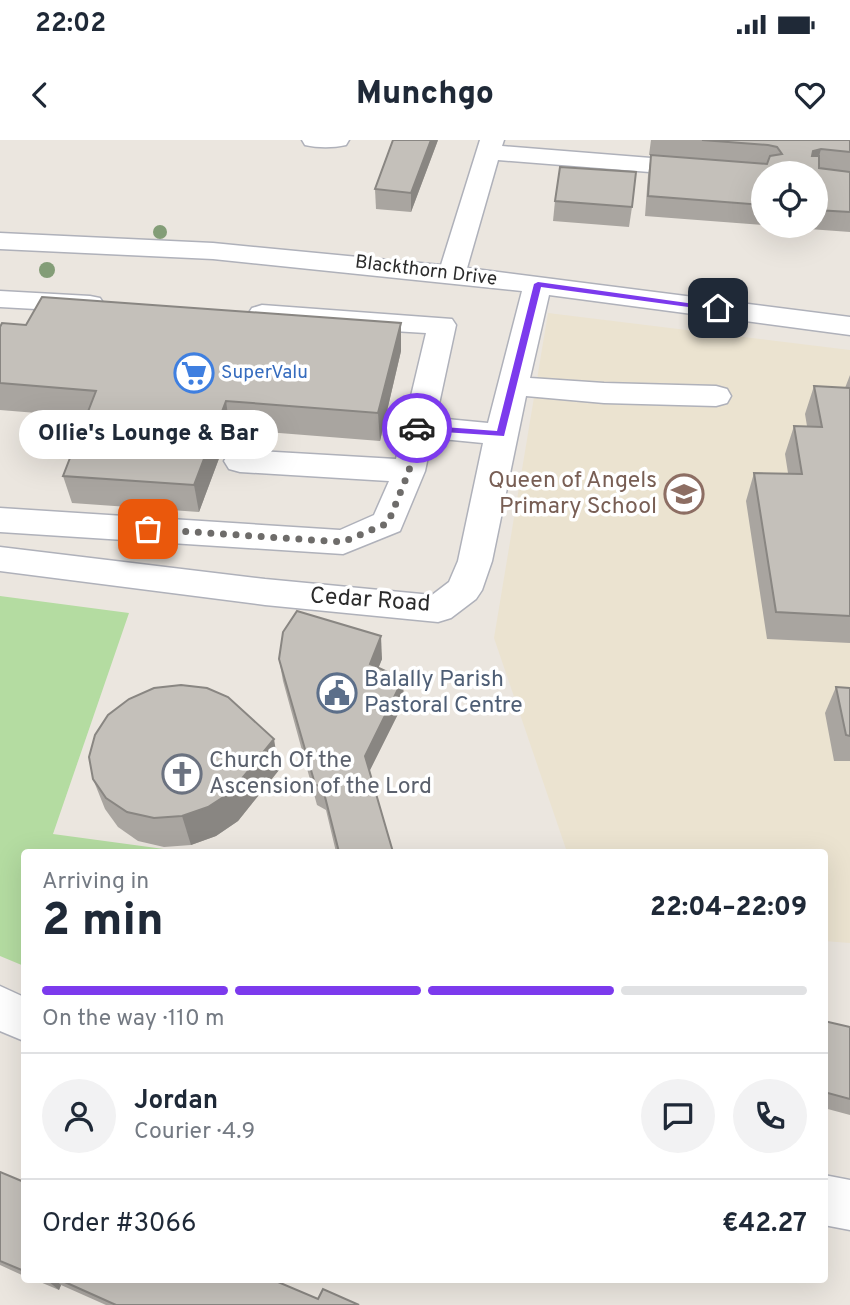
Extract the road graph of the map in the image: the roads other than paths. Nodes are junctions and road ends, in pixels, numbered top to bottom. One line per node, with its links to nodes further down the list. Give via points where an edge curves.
1 (314, 140): 2 (street)
2 (337, 140)
3 (490, 146): 4 (street); 6 (street)
4 (751, 173)
5 (0, 242): 6 (street, Blackthorn Drive, via 219,253)
6 (452, 274): 7 (street, Blackthorn Drive)
7 (538, 284): 11 (street, Blackthorn Drive); 12 (street, Cedar Road)
8 (0, 299): 9 (street)
9 (120, 306)
10 (241, 313): 14 (street, via 442,325)
11 (850, 326)
12 (514, 386): 13 (street); 15 (street, Cedar Road)
13 (716, 396)
14 (417, 427): 15 (street); 17 (street)
15 (501, 434): 19 (street, Cedar Road, via 475,561 464,590 438,609)
16 (240, 461): 17 (street)
17 (409, 471): 18 (street, via 388,523 343,542)
18 (0, 520)
19 (0, 559)
20 (0, 1008): 21 (street)
21 (21, 1018)
22 (828, 1201): 23 (street)
23 (850, 1205)

